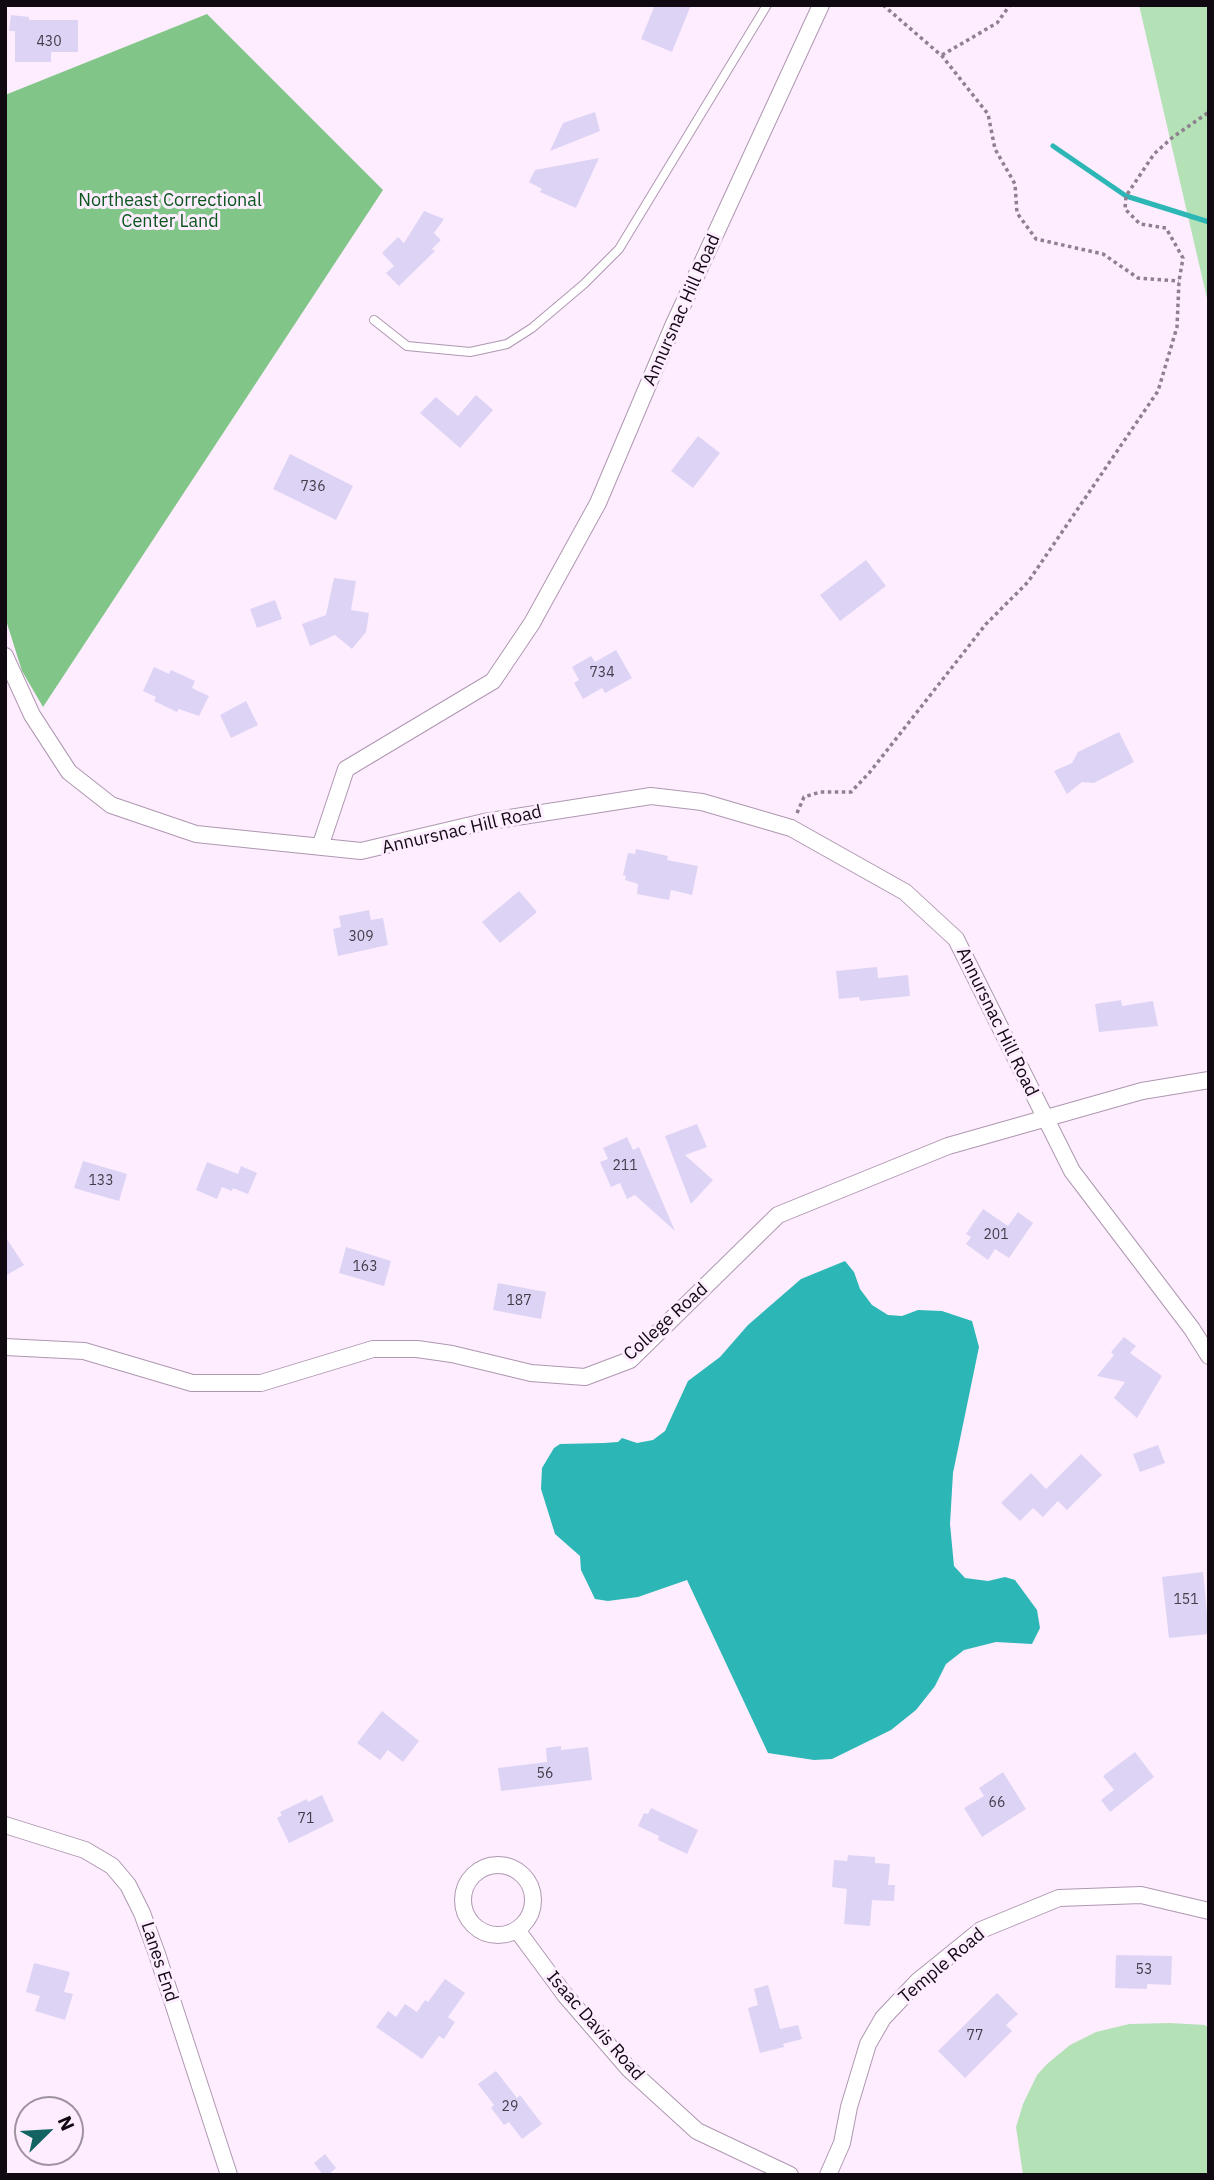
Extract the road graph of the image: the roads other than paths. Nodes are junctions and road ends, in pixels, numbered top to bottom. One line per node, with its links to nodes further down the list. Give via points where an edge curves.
1 (767, 5): 3 (lane, via 620,248 532,328 507,344 470,352 407,346)
2 (821, 5): 5 (street, Annursnac Hill Road, via 673,326 598,503 532,623 493,681 346,769)
3 (374, 320)
4 (5, 656): 5 (street, Annursnac Hill Road, via 32,715 69,772 111,805 196,834)
5 (320, 847): 7 (street, Annursnac Hill Road, via 373,850 484,822 650,796 702,802 791,828 905,892 956,939)
6 (1209, 1080): 7 (street, College Road, via 1142,1091)
7 (1045, 1119): 8 (street, College Road, via 948,1146 778,1215 630,1360 585,1377 531,1373 429,1350 373,1349 261,1383 192,1383 84,1350); 9 (street, Annursnac Hill Road, via 1072,1171)
8 (5, 1347)
9 (1209, 1356)
10 (5, 1825): 13 (street, Lanes End, via 85,1850 112,1866 128,1885 153,1943)
11 (1209, 1911): 15 (street, Temple Road, via 1141,1895 1059,1898 981,1930 918,1981 883,2018 868,2044 842,2143)
12 (517, 1930): 12 (street, via 526,1923 534,1902 528,1880 499,1864 477,1871 465,1887 467,1917 474,1926 495,1936); 14 (street, Isaac Davis Road, via 629,2069 687,2122)
13 (229, 2175)
14 (790, 2175)
15 (828, 2175)

